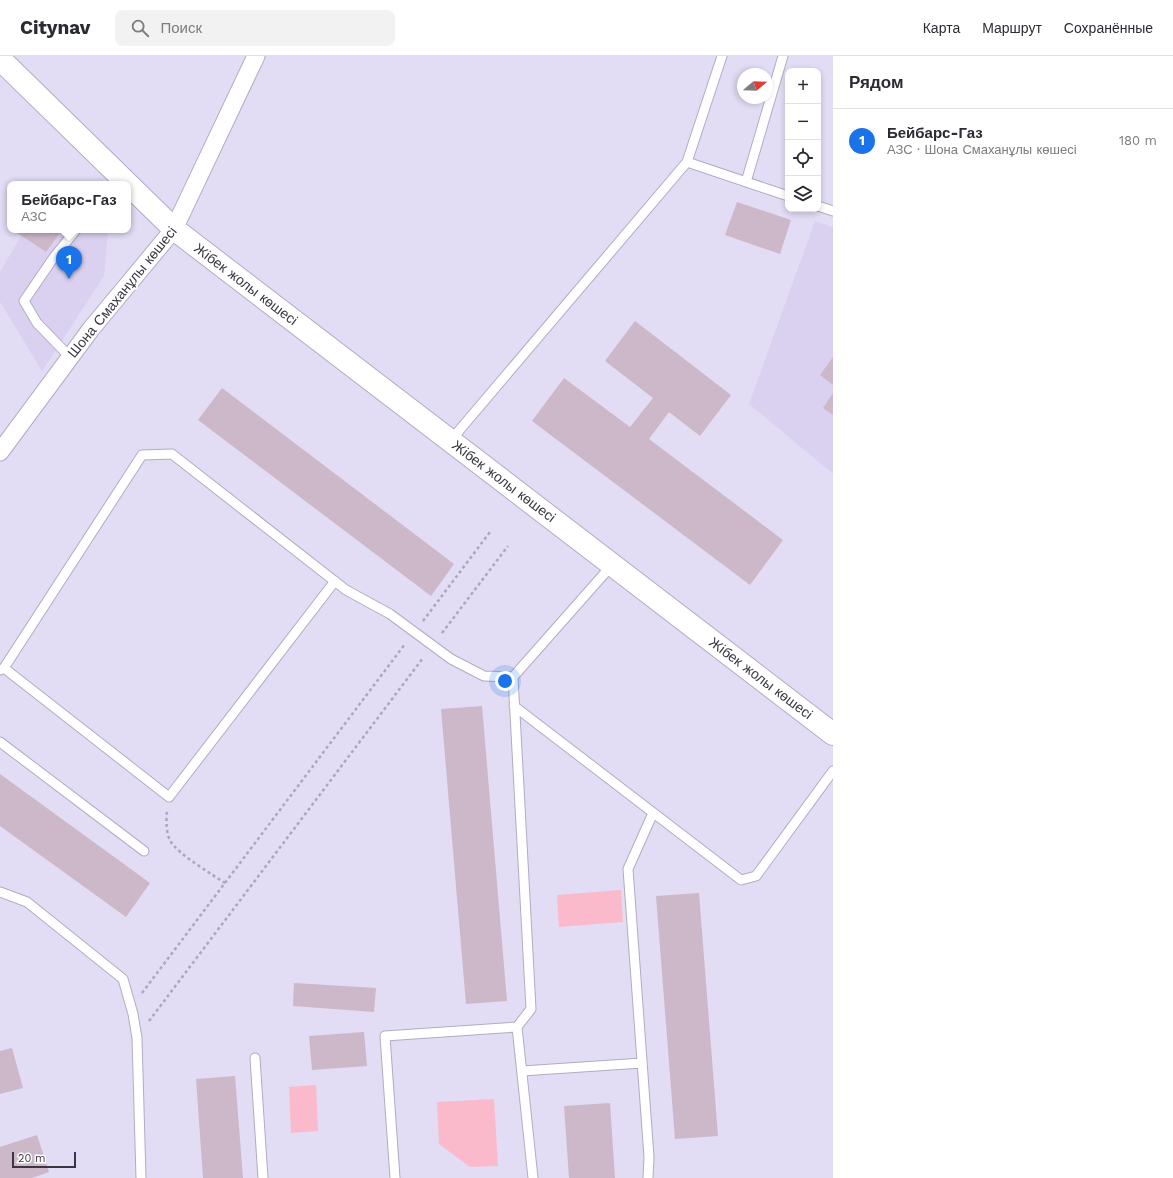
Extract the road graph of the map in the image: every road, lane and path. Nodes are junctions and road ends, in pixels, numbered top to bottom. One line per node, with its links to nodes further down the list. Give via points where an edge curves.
1 (256, 56): 12 (street, Шона Смаханұлы көшесі)
2 (722, 56): 5 (lane)
3 (783, 56): 7 (lane)
4 (0, 59): 6 (main road, Жібек жолы көшесі)
5 (687, 162): 7 (lane); 15 (lane)
6 (121, 181)
7 (746, 182): 9 (lane)
8 (131, 190): 12 (main road, Жібек жолы көшесі)
9 (785, 195)
10 (821, 207): 11 (lane)
11 (833, 211)
12 (174, 229): 14 (street, Шона Смаханұлы көшесі); 15 (main road, Жібек жолы көшесі)
13 (74, 233): 14 (lane, via 24,301 37,323)
14 (70, 357): 16 (street, Шона Смаханұлы көшесі)
15 (451, 440): 19 (main road, Жібек жолы көшесі)
16 (0, 452)
17 (490, 532): 21 (path)
18 (508, 546): 22 (path)
19 (612, 565): 24 (lane); 26 (main road, Жібек жолы көшесі)
20 (335, 581): 21 (lane, via 346,590 390,614); 23 (lane, via 172,454 142,455); 29 (lane)
21 (414, 632): 22 (lane); 32 (path)
22 (433, 646): 24 (lane, via 451,659 484,676); 36 (path)
23 (2, 669): 29 (lane)
24 (513, 677): 25 (lane)
25 (514, 706): 30 (lane); 35 (lane, via 531,1009)
26 (833, 734)
27 (0, 742): 31 (lane)
28 (833, 772): 30 (lane, via 756,876 741,880)
29 (169, 797): 32 (path, via 166,819 171,842 191,860)
30 (653, 813): 38 (lane, via 628,869)
31 (144, 851)
32 (225, 883): 34 (path)
33 (0, 892): 34 (lane, via 27,902 123,979)
34 (131, 1008): 36 (lane)
35 (517, 1027): 39 (lane); 42 (lane, via 385,1036)
36 (137, 1038): 40 (lane)
37 (254, 1058): 41 (lane)
38 (642, 1063): 39 (lane); 44 (lane, via 649,1157)
39 (522, 1071): 43 (lane)
40 (141, 1178)
41 (263, 1178)
42 (395, 1178)
43 (533, 1178)
44 (648, 1178)

